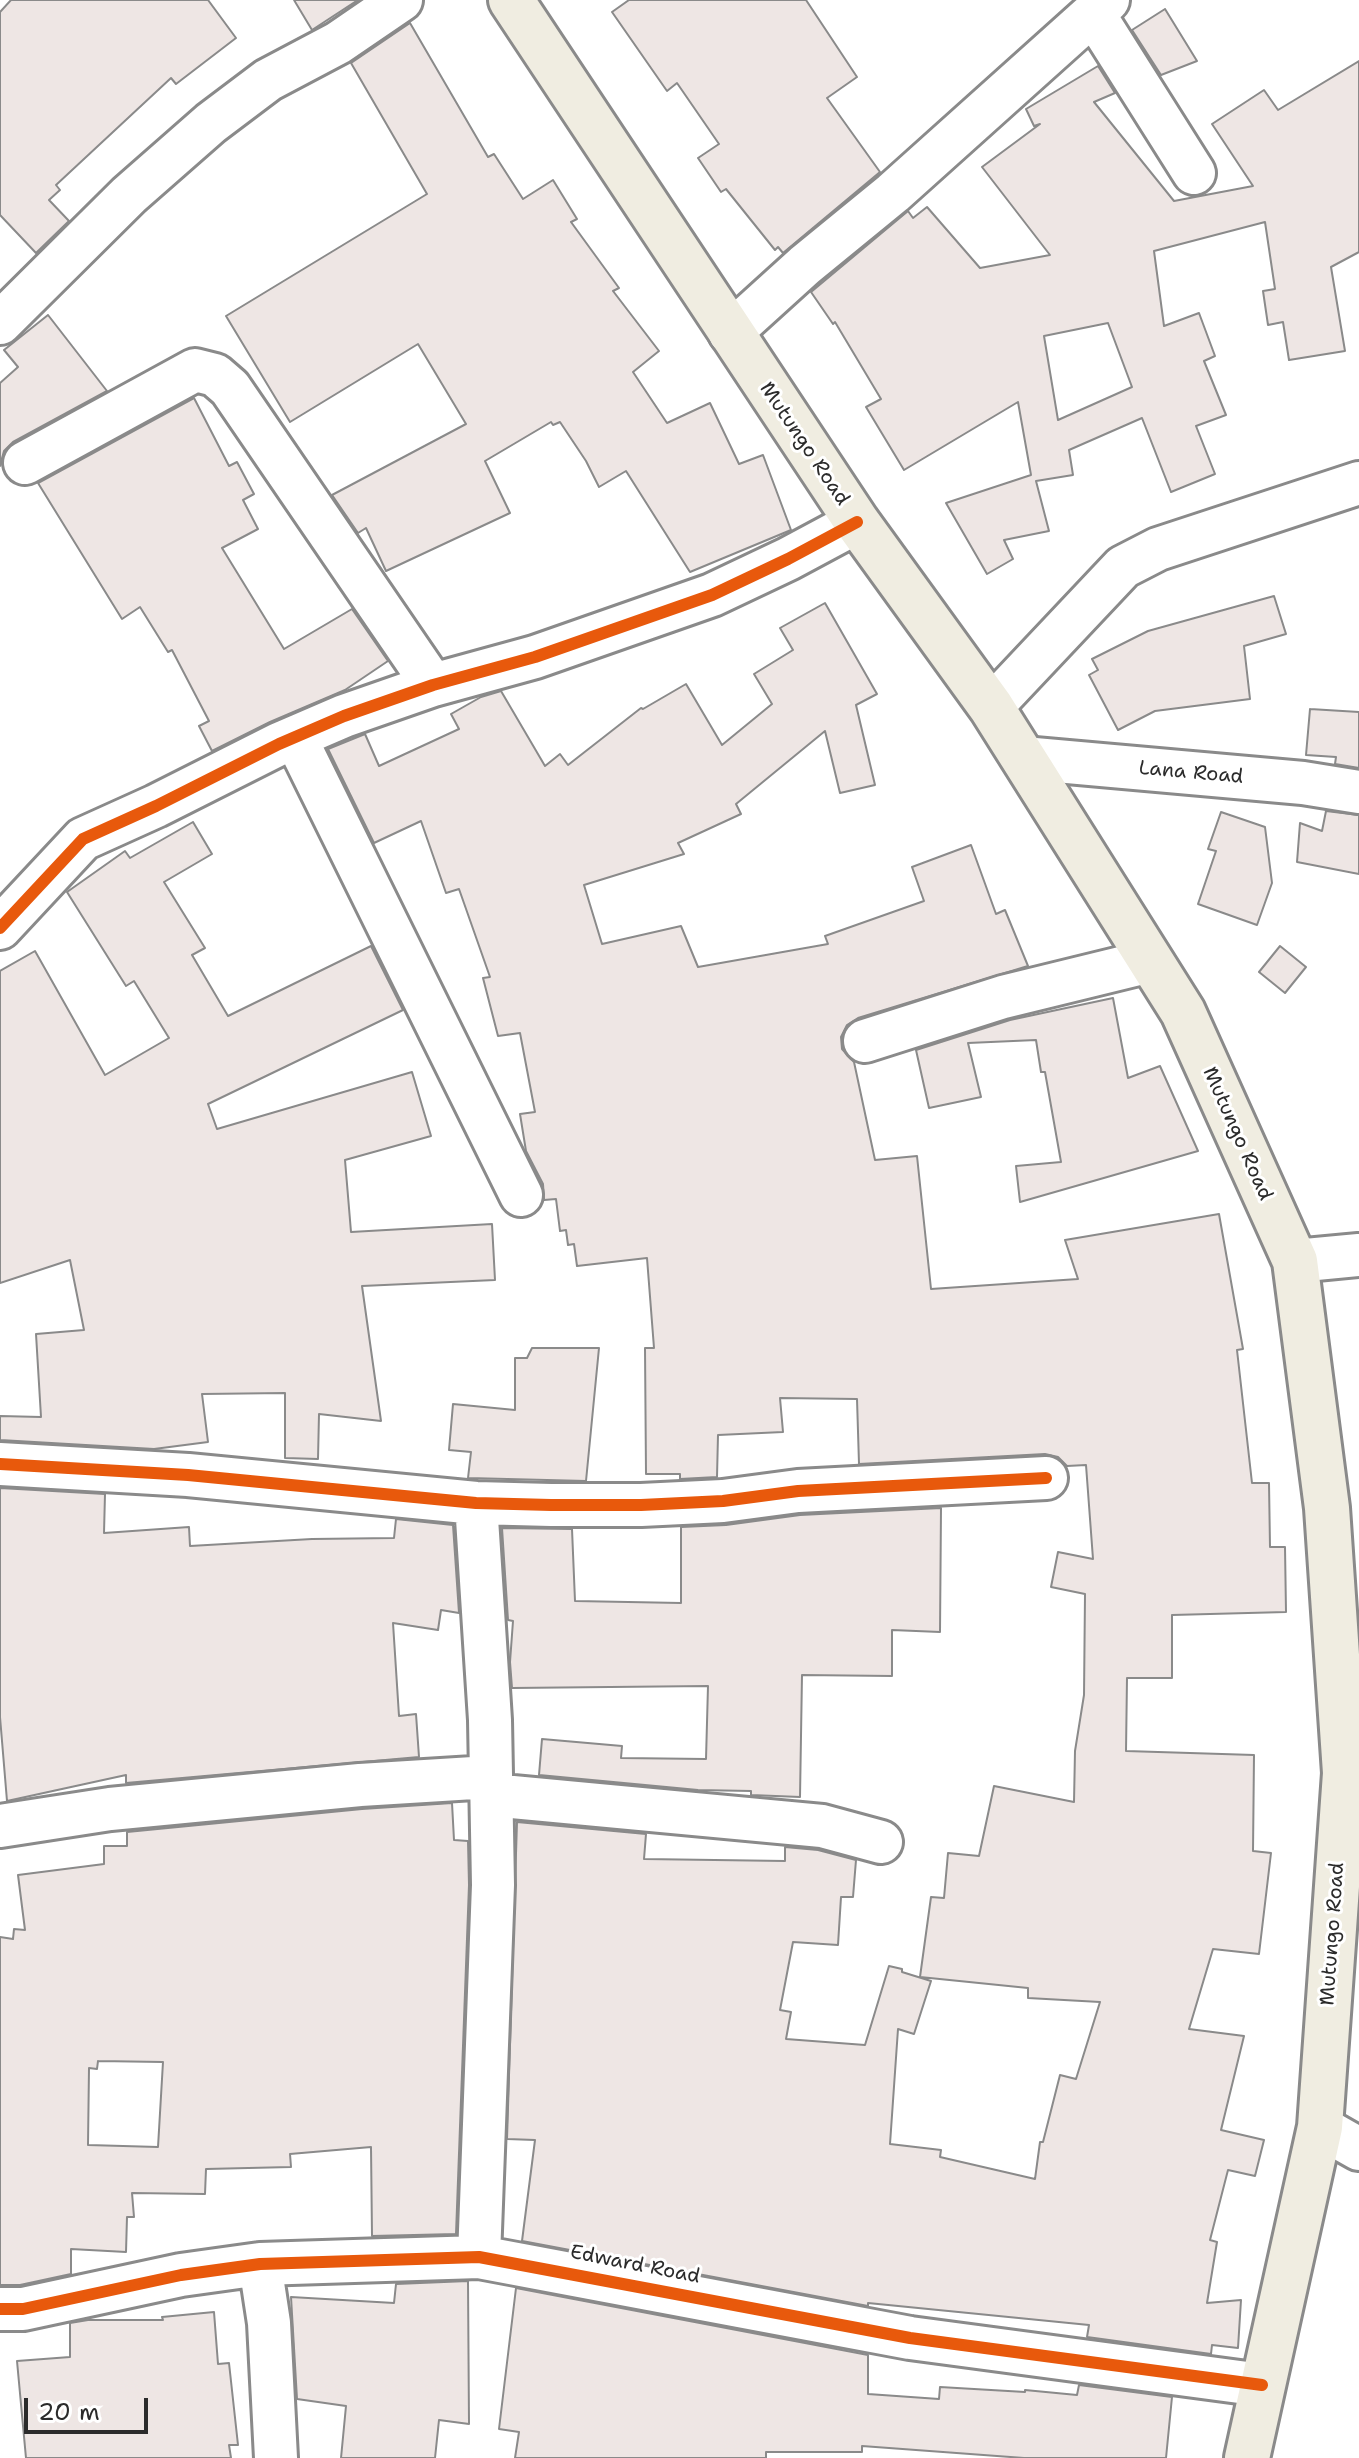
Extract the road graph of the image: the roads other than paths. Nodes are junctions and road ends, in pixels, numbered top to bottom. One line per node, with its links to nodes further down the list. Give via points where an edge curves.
1 (401, 0): 5 (street, via 338,43 268,80 211,123 129,195)
2 (511, 0): 6 (main road, Mutungo Road)
3 (1100, 6): 4 (street); 6 (street)
4 (1194, 173)
5 (0, 323)
6 (730, 333): 9 (main road, Mutungo Road)
7 (25, 463): 10 (street, via 195,370 215,375 230,388)
8 (1359, 483): 11 (street, via 1158,549 1123,567)
9 (857, 522): 10 (street, via 712,595 535,657); 11 (main road, Mutungo Road)
10 (433, 685): 12 (street)
11 (991, 707): 13 (main road, Mutungo Road)
12 (295, 737): 15 (street, via 83,839); 18 (street)
13 (1023, 758): 14 (street, Lana Road); 16 (main road, Mutungo Road)
14 (1359, 792)
15 (0, 928)
16 (1150, 961): 17 (street, via 1003,997); 20 (main road, Mutungo Road, via 1183,1012)
17 (865, 1041)
18 (521, 1195)
19 (1359, 1255): 20 (street)
20 (1295, 1261): 24 (main road, Mutungo Road, via 1327,1508)
21 (0, 1464): 23 (street, via 188,1475)
22 (1046, 1478): 23 (street, via 641,1505)
23 (476, 1503): 25 (street)
24 (1352, 1774): 28 (main road, Mutungo Road)
25 (490, 1786): 26 (street, via 360,1785 110,1809); 27 (street, via 822,1826); 30 (street, via 493,1885)
26 (0, 1826)
27 (881, 1842)
28 (1320, 2127): 29 (street); 33 (main road, Mutungo Road)
29 (1359, 2149)
30 (479, 2257): 31 (street, Edward Road); 33 (street, Edward Road, via 910,2338)
31 (260, 2264): 32 (street, Edward Road); 34 (street, via 269,2323)
32 (0, 2309)
33 (1262, 2385): 35 (main road, Mutungo Road)
34 (276, 2458)
35 (1247, 2458)

